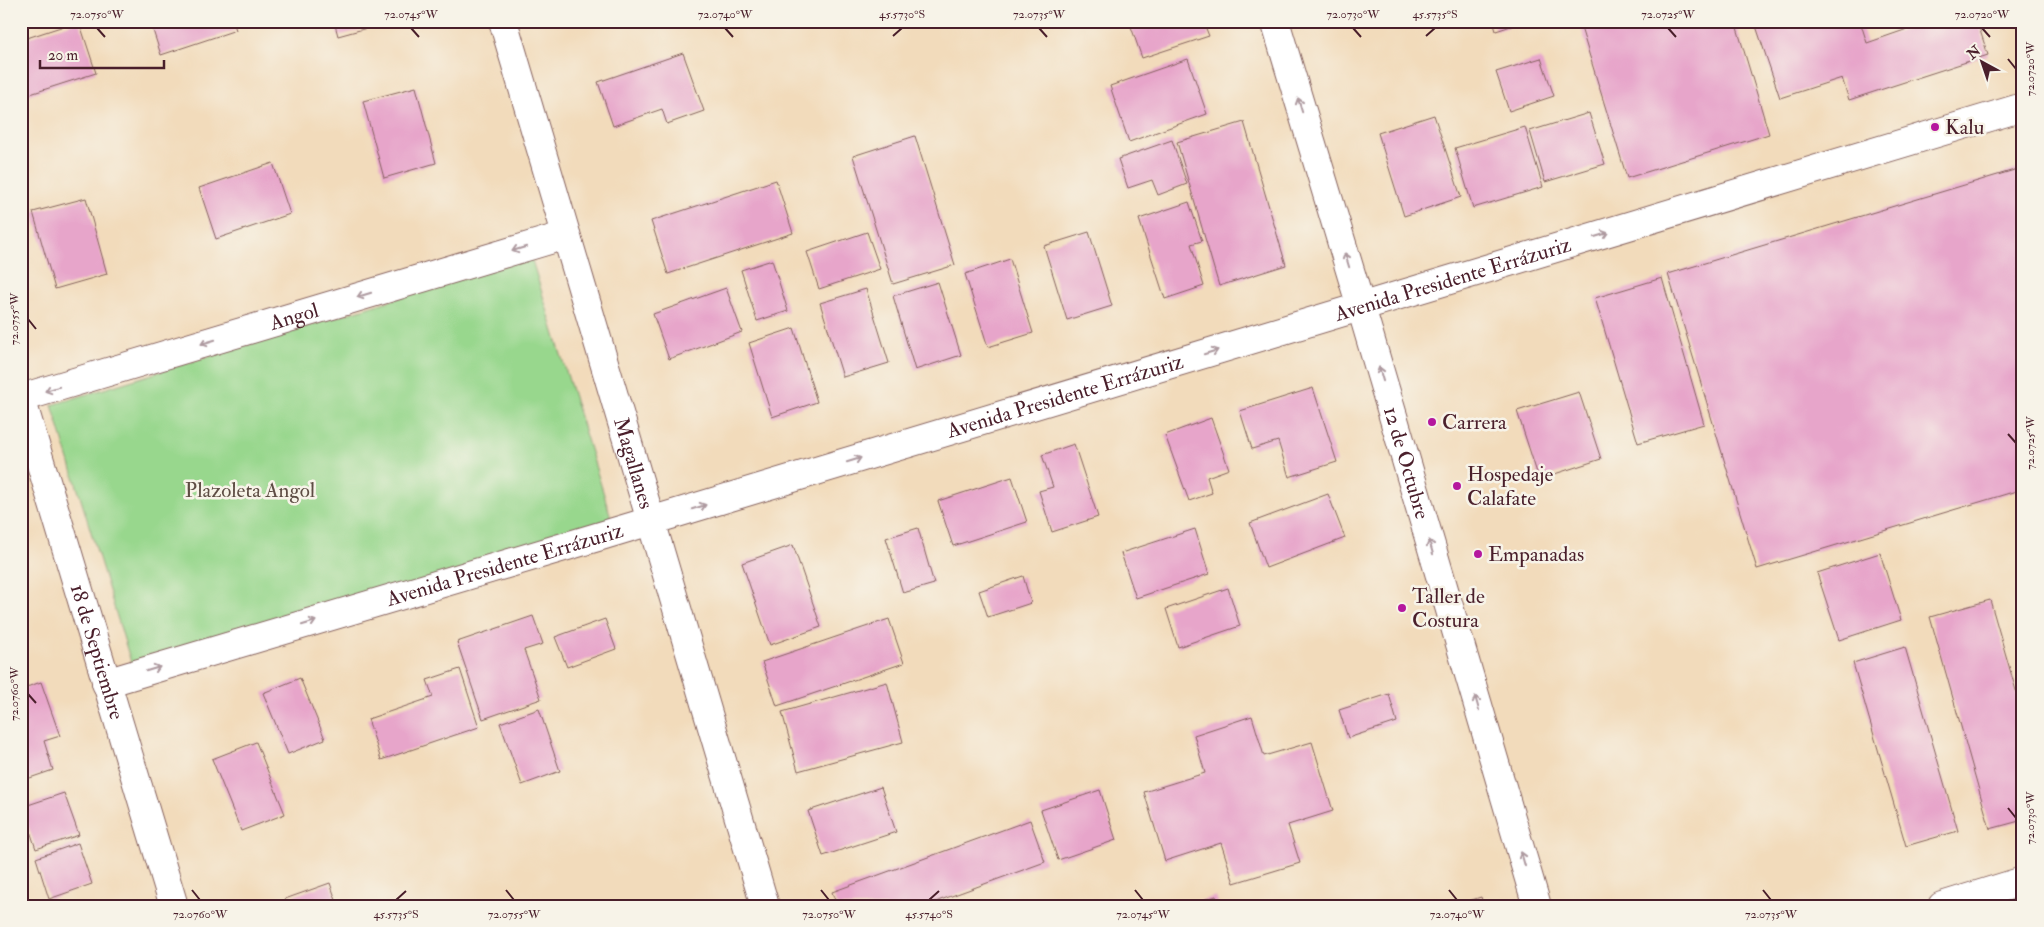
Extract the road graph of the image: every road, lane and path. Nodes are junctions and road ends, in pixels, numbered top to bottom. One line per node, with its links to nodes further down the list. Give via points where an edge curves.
1 (503, 21): 4 (street, Magallanes)
2 (1275, 21): 5 (street, 12 de Octubre, one-way to 2)
3 (2023, 107): 5 (street, Avenida Presidente Errázuriz, one-way to 3)
4 (566, 234): 6 (street, Angol, one-way to 6); 7 (street, Magallanes)
5 (1361, 307): 7 (street, Avenida Presidente Errázuriz, one-way to 5); 12 (street, 12 de Octubre, one-way to 5)
6 (21, 398): 8 (street, 18 de Septiembre)
7 (652, 521): 8 (street, Avenida Presidente Errázuriz, one-way to 7); 11 (street, Magallanes)
8 (106, 683): 10 (street, 18 de Septiembre)
9 (2023, 881): 13 (street)
10 (174, 906)
11 (765, 906)
12 (1536, 906)
13 (1942, 906)

